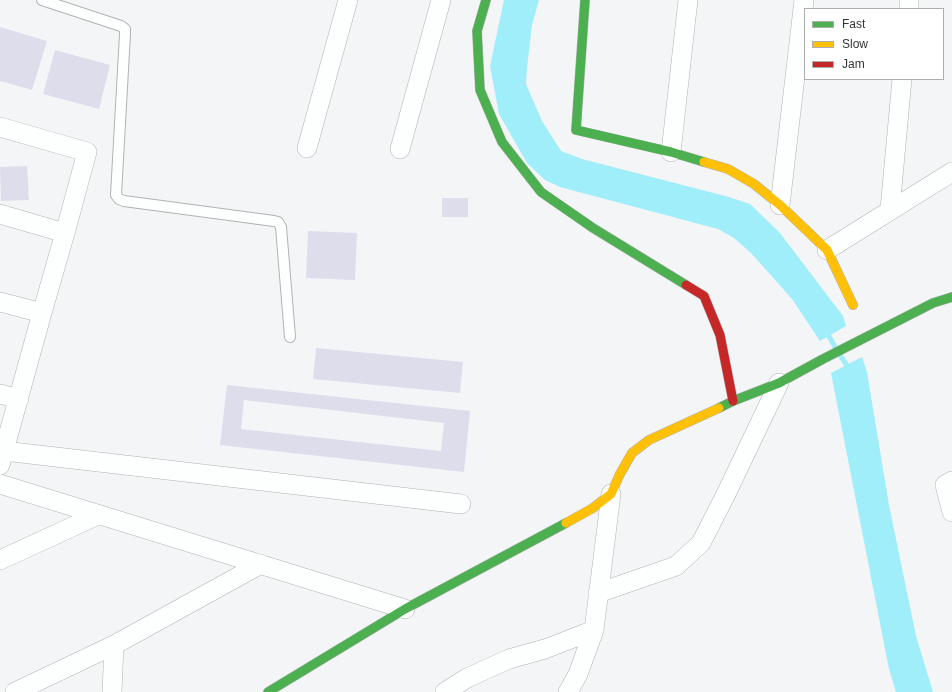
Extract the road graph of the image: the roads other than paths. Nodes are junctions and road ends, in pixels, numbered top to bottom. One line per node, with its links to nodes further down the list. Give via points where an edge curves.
1 (42, 0): 23 (lane, via 125,29 116,195 119,199 278,222 281,227)
2 (348, 0): 10 (street)
3 (441, 0): 11 (street)
4 (486, 0): 27 (street, via 477,31 480,90 502,142 541,192 593,228 704,296 720,335)
5 (585, 0): 12 (street, via 576,130)
6 (688, 0): 12 (street)
7 (804, 0): 14 (street)
8 (902, 80): 15 (street)
9 (0, 127): 17 (street, via 87,152)
10 (307, 148)
11 (400, 149)
12 (671, 152): 14 (street, via 728,169 754,184)
13 (952, 172): 15 (street)
14 (780, 205): 18 (street)
15 (890, 209): 18 (street)
16 (0, 214): 17 (street)
17 (65, 233): 22 (street)
18 (827, 250): 21 (street)
19 (952, 297): 24 (street, via 933,303)
20 (0, 302): 22 (street)
21 (853, 305)
22 (42, 313): 26 (street)
23 (290, 337)
24 (779, 383): 27 (street); 37 (street, via 701,543 676,566)
25 (0, 394): 26 (street)
26 (19, 399): 28 (street)
27 (733, 401): 31 (street, via 649,440 632,453)
28 (2, 458): 32 (street)
29 (952, 481): 33 (street, via 945,485)
30 (0, 484): 34 (street)
31 (611, 494): 37 (street); 38 (street, via 593,508)
32 (461, 504)
33 (952, 512)
34 (98, 515): 35 (street); 36 (street)
35 (0, 560)
36 (261, 564): 38 (street); 40 (street)
37 (598, 593): 39 (street)
38 (405, 609): 44 (street)
39 (594, 630): 41 (street, via 509,660); 46 (street, via 578,674)
40 (114, 645): 42 (street); 43 (street)
41 (467, 685): 45 (street)
42 (14, 692)
43 (112, 692)
44 (268, 692)
45 (445, 692)
46 (568, 692)

